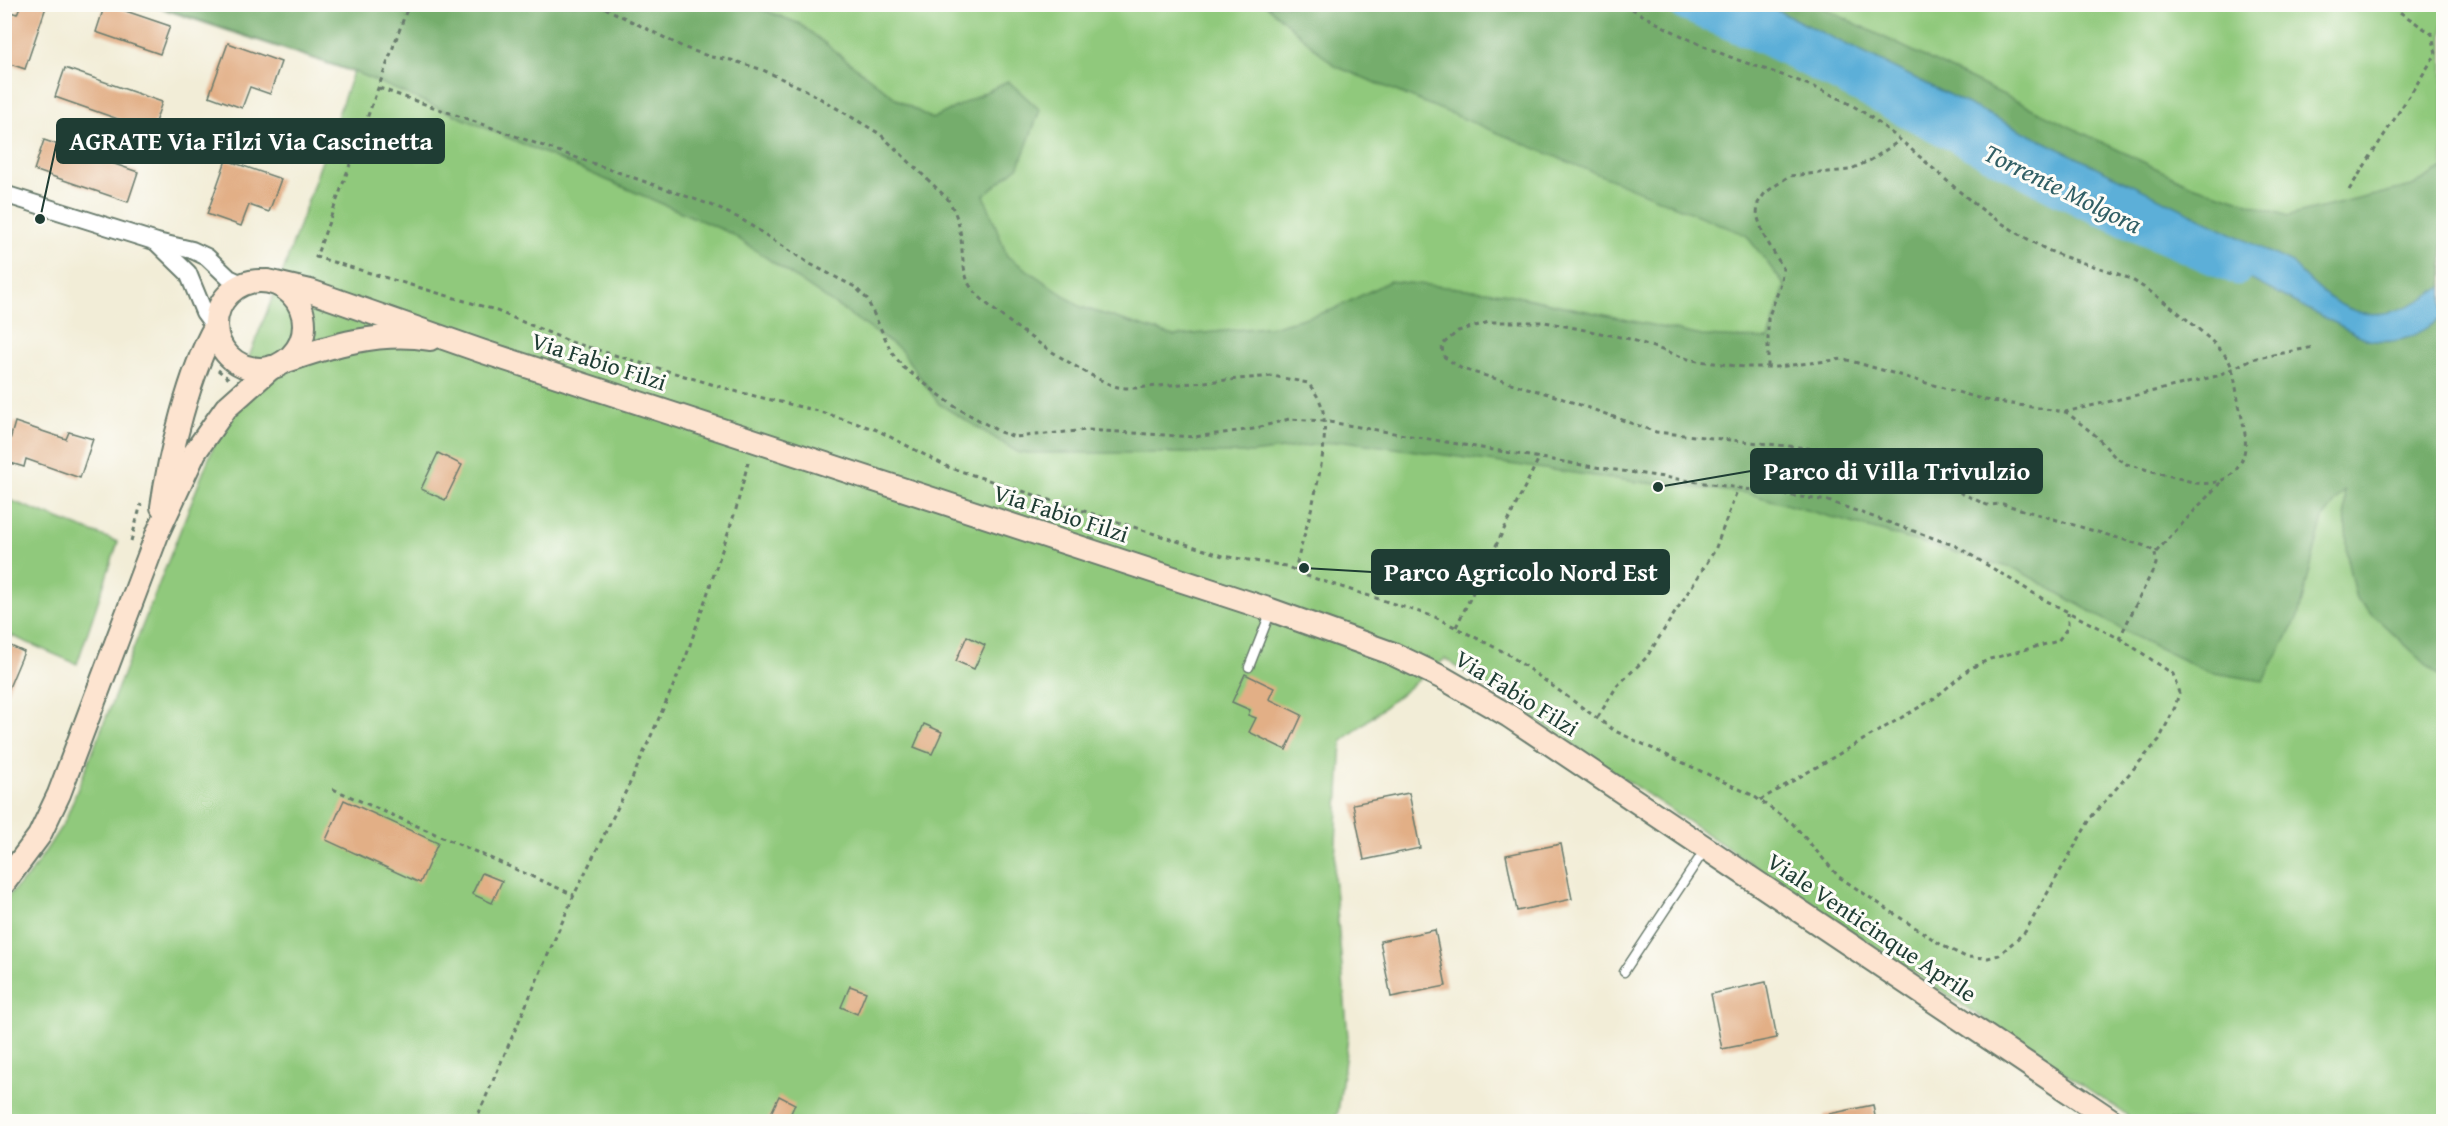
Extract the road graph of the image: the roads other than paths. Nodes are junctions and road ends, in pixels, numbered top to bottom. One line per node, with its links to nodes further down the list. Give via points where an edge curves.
1 (4, 194): 2 (street)
2 (157, 242): 4 (street, via 200,254); 5 (street, via 188,273 204,312)
3 (267, 281): 4 (street); 6 (street, Via Fabio Filzi, via 310,291); 7 (street, via 290,293 303,315 302,338 294,352)
4 (242, 284): 5 (street, via 222,302)
5 (215, 327): 7 (street, via 221,347 234,362 252,369); 8 (street, via 201,358 170,459)
6 (482, 351): 7 (street, Via Fabio Filzi, via 425,338 388,338 352,342); 9 (street, Via Fabio Filzi)
7 (278, 365): 8 (street, via 226,408 195,452)
8 (158, 532): 13 (street, via 59,794 39,836)
9 (1271, 610): 10 (lane); 11 (street, Via Fabio Filzi, via 1418,665 1486,703)
10 (1249, 668)
11 (1600, 777): 12 (street, Viale Venticinque Aprile)
12 (1706, 848): 14 (lane); 15 (street, Viale Venticinque Aprile)
13 (4, 883)
14 (1624, 972)
15 (2114, 1122)

